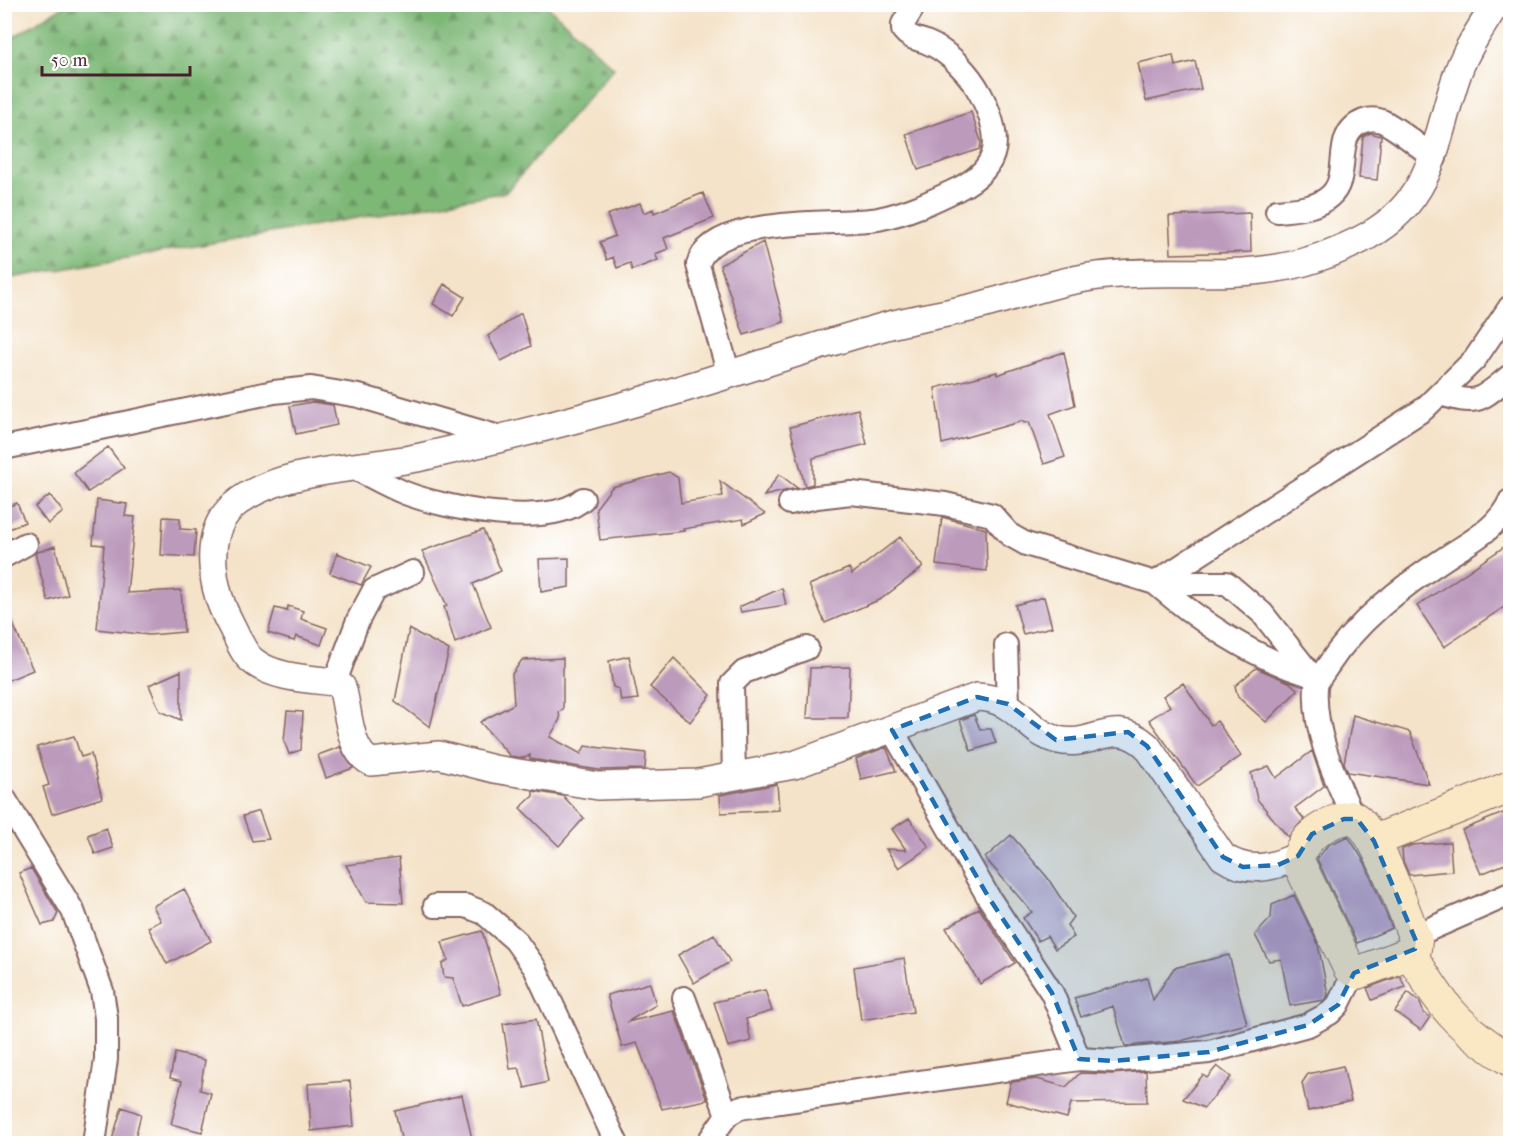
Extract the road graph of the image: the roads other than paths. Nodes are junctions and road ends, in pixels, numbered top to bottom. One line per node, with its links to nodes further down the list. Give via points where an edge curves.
1 (915, 4): 6 (street, via 903,30 909,37 927,42 950,57 980,94 995,134 995,152 988,168 974,180 917,210 848,223 754,227 708,247 698,265)
2 (1496, 4): 3 (street, via 1460,67)
3 (1435, 158): 4 (street, via 1382,121 1355,124 1346,135 1338,184 1332,195 1311,206); 6 (street, via 1419,188 1395,217 1362,239 1324,256 1268,269 1099,275 890,326)
4 (1277, 212)
5 (1510, 307): 8 (street, via 1475,359)
6 (729, 375): 9 (street)
7 (1510, 376): 8 (street, via 1476,401)
8 (1441, 394): 18 (street, via 1381,438)
9 (499, 437): 10 (street, via 359,396 311,388 274,392); 11 (street, via 418,458)
10 (4, 448)
11 (352, 467): 12 (street, via 405,493 502,515 547,514); 22 (street, via 293,479 249,495 231,508 217,527 212,551 226,617 250,660 292,676)
12 (583, 499)
13 (1510, 501): 21 (street, via 1492,526 1368,616)
14 (790, 503): 18 (street, via 851,493 973,510 992,515 1010,535 1026,544)
15 (26, 544): 16 (street)
16 (4, 556)
17 (413, 572): 22 (street, via 374,590 358,620)
18 (1155, 583): 21 (street, via 1194,617 1233,641); 21 (street, via 1227,583 1262,613)
19 (1006, 645): 23 (street)
20 (807, 648): 25 (street, via 744,672 732,684)
21 (1313, 679): 28 (street, via 1323,743)
22 (335, 682): 25 (street, via 342,687 356,747 361,757 371,762 438,755 514,773 598,786 698,783)
23 (1008, 704): 24 (street, via 994,697 977,697); 30 (street, via 1056,740 1124,731 1133,734 1147,746 1223,857 1232,863 1253,868 1278,865)
24 (892, 730): 25 (street, via 794,765); 36 (street, via 989,898 1052,993)
25 (734, 777)
26 (1510, 788): 29 (main road)
27 (4, 798): 39 (street, via 73,911 102,991 106,1059)
28 (1353, 817): 29 (main road); 30 (main road, via 1312,834)
29 (1374, 841): 33 (main road)
30 (1298, 856): 34 (main road, via 1299,867)
31 (1510, 894): 33 (street)
32 (435, 906): 40 (street, via 466,906 484,913 515,940 535,968)
33 (1412, 945): 34 (main road); 37 (main road, via 1442,1005 1461,1026)
34 (1354, 973): 36 (street, via 1338,1005 1308,1024 1209,1052 1113,1061)
35 (684, 998): 38 (street)
36 (1079, 1059): 38 (street, via 748,1107)
37 (1510, 1060)
38 (727, 1115): 41 (street)
39 (94, 1143)
40 (617, 1143)
41 (707, 1143)

